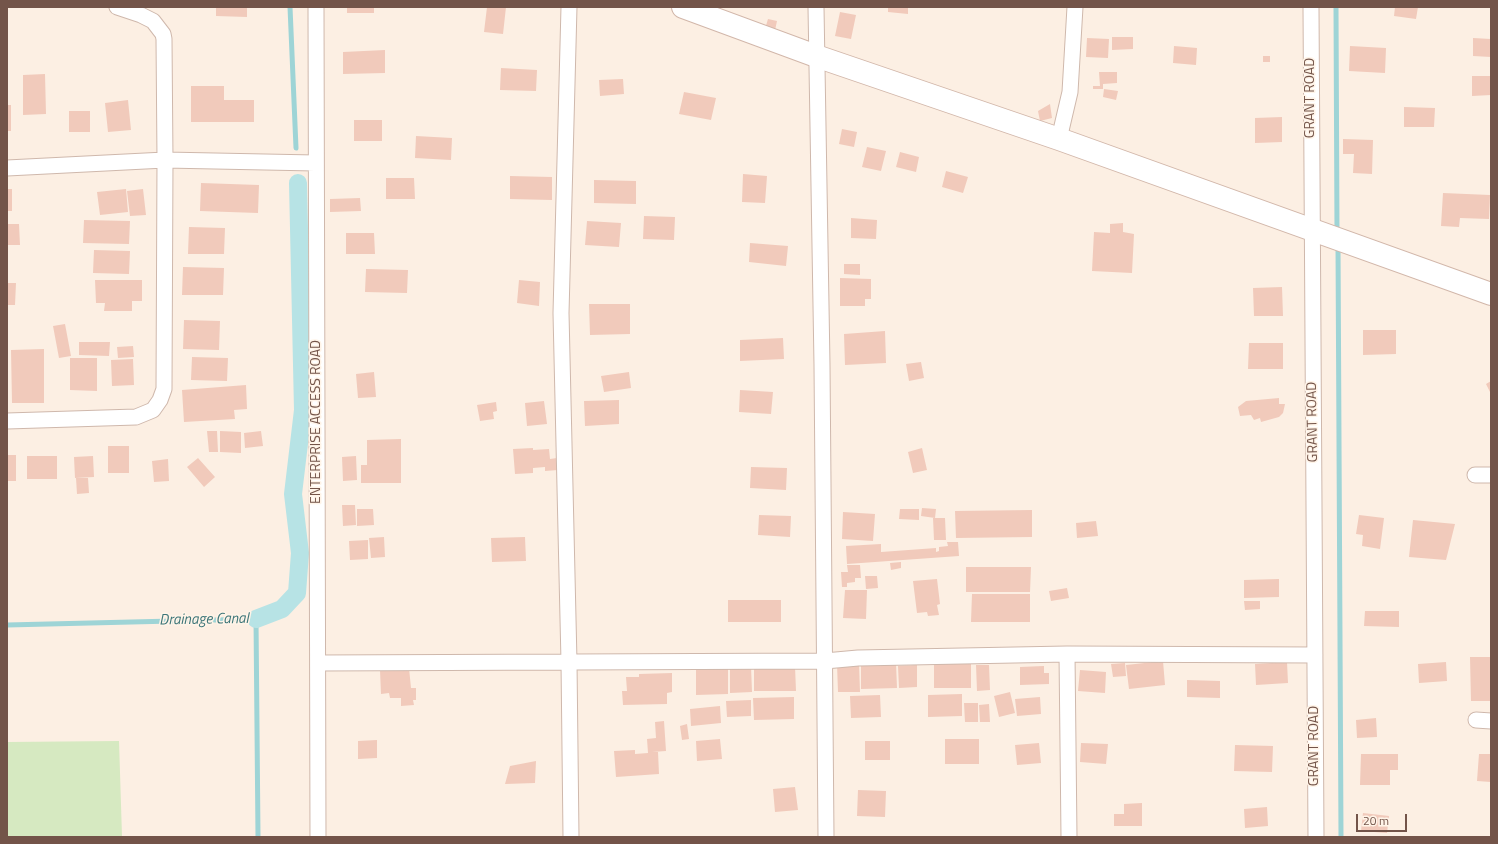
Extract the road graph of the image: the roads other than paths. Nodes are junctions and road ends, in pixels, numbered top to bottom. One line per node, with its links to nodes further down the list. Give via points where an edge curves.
1 (117, 7): 10 (street, via 152,20 164,39)
2 (316, 7): 11 (street, ENTERPRISE ACCESS ROAD)
3 (569, 7): 21 (street, via 561,313)
4 (683, 7): 8 (main road)
5 (816, 7): 8 (street)
6 (1075, 7): 9 (street, via 1070,92)
7 (1310, 7): 13 (street, GRANT ROAD)
8 (816, 56): 9 (main road); 20 (street)
9 (1059, 139): 13 (main road)
10 (165, 160): 11 (street); 12 (street); 15 (street, via 164,389 160,400 148,413 131,418)
11 (315, 163): 22 (street, ENTERPRISE ACCESS ROAD)
12 (7, 168)
13 (1311, 230): 14 (main road); 19 (street, GRANT ROAD)
14 (1491, 294)
15 (7, 421)
16 (1475, 474): 17 (street)
17 (1491, 475)
18 (1067, 654): 19 (street); 20 (street, via 858,658); 28 (street)
19 (1315, 655): 29 (street, GRANT ROAD)
20 (825, 661): 21 (street); 27 (street)
21 (569, 662): 22 (street); 26 (street)
22 (318, 663): 25 (street, ENTERPRISE ACCESS ROAD)
23 (1476, 720): 24 (street)
24 (1491, 720)
25 (318, 837)
26 (571, 837)
27 (826, 837)
28 (1069, 837)
29 (1316, 837)

